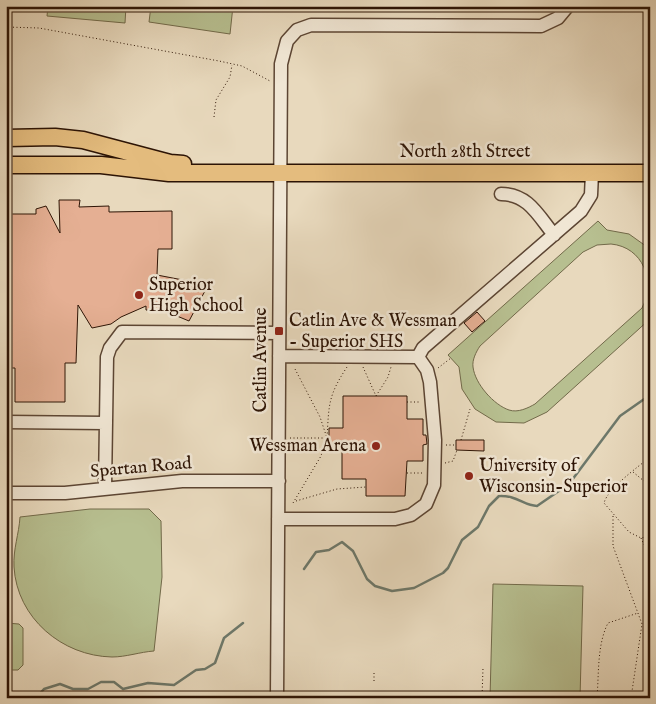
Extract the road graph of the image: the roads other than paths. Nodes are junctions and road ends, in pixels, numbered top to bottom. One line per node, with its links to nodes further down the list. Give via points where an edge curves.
1 (568, 6): 5 (street, Catlin Avenue, via 558,18 541,26 306,26 297,30 284,46 282,57)
2 (6, 138): 5 (main road, North 28th Street, via 73,138 170,163 264,166)
3 (6, 143): 4 (main road, via 12,147 15,157)
4 (6, 165): 5 (main road, North 28th Street, via 100,165 169,173)
5 (279, 172): 6 (main road, North 28th Street); 10 (street, Catlin Avenue)
6 (592, 172): 7 (main road, North 28th Street); 9 (street, via 588,200 578,214)
7 (650, 173)
8 (501, 194): 9 (street, via 521,197)
9 (554, 235): 12 (street, via 423,348)
10 (279, 333): 11 (street, Catlin Avenue); 14 (street, via 122,332 108,354)
11 (279, 356): 12 (street, via 312,351); 15 (street, Catlin Avenue)
12 (418, 357): 18 (street, via 428,373 435,469 430,499 420,511 406,518 386,520)
13 (6, 422): 14 (street)
14 (106, 423): 16 (street)
15 (278, 481): 16 (street, Spartan Road, via 182,481); 18 (street, Catlin Avenue)
16 (105, 487): 17 (street, Spartan Road, via 64,493)
17 (6, 493)
18 (278, 519): 19 (street, Catlin Avenue)
19 (277, 698)

